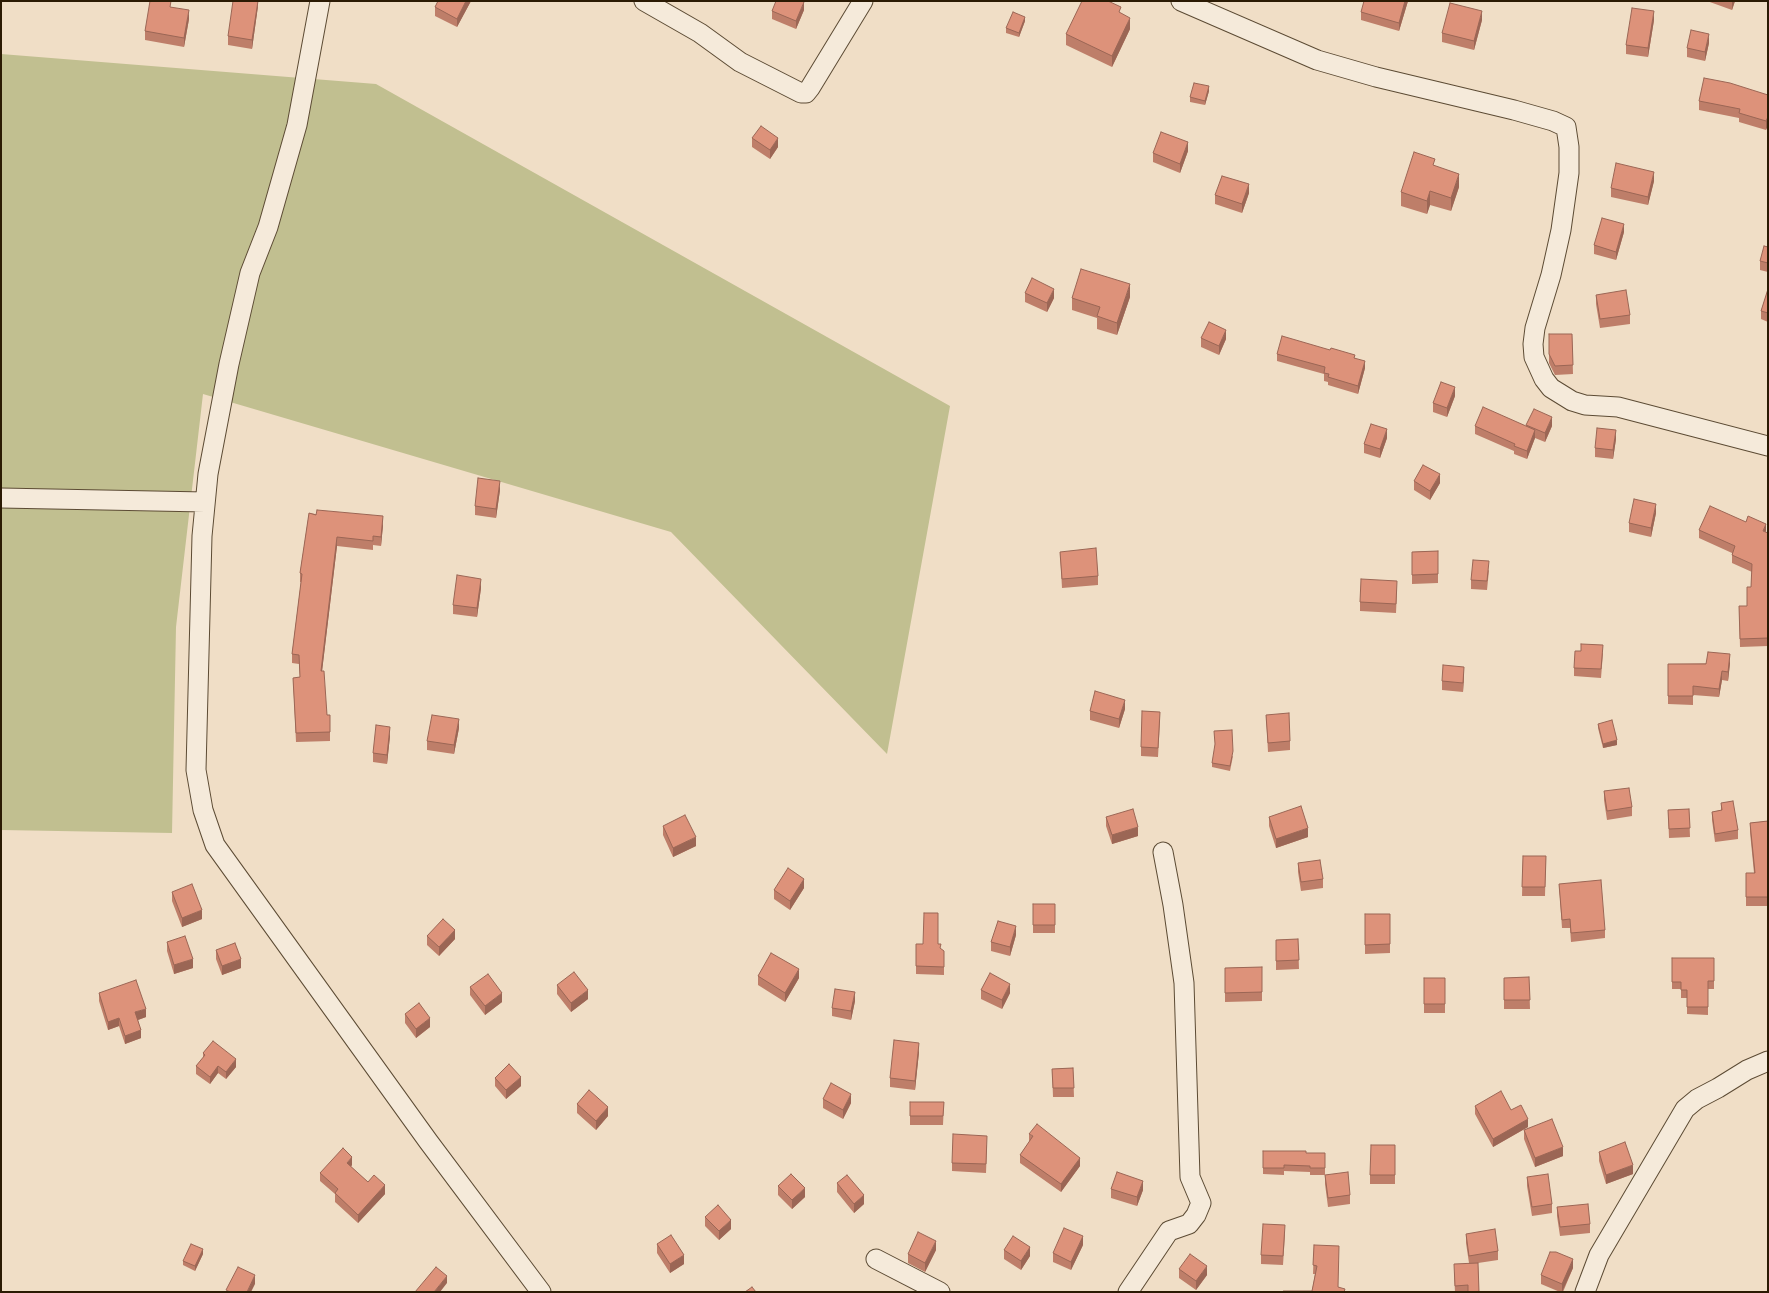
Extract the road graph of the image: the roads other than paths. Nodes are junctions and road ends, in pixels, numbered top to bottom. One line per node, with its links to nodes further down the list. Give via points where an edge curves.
1 (320, 1): 7 (street, via 297,125 268,226 250,273 229,364)
2 (644, 1): 3 (street, via 700,33 740,62 801,94 810,88)
3 (863, 1)
4 (1181, 1): 5 (street, via 1317,60 1514,110 1566,127 1569,173 1559,239 1535,328 1534,357 1544,379 1551,388 1585,405 1618,408)
5 (1768, 446)
6 (1, 498): 7 (street)
7 (205, 502): 11 (street, via 196,770 203,810 215,845)
8 (1163, 852): 13 (street, via 1184,983 1190,1177 1201,1203 1189,1224 1170,1231)
9 (1768, 1061): 14 (street, via 1696,1099 1685,1109 1599,1255)
10 (876, 1259): 12 (street)
11 (540, 1292)
12 (940, 1292)
13 (1128, 1292)
14 (1585, 1292)

